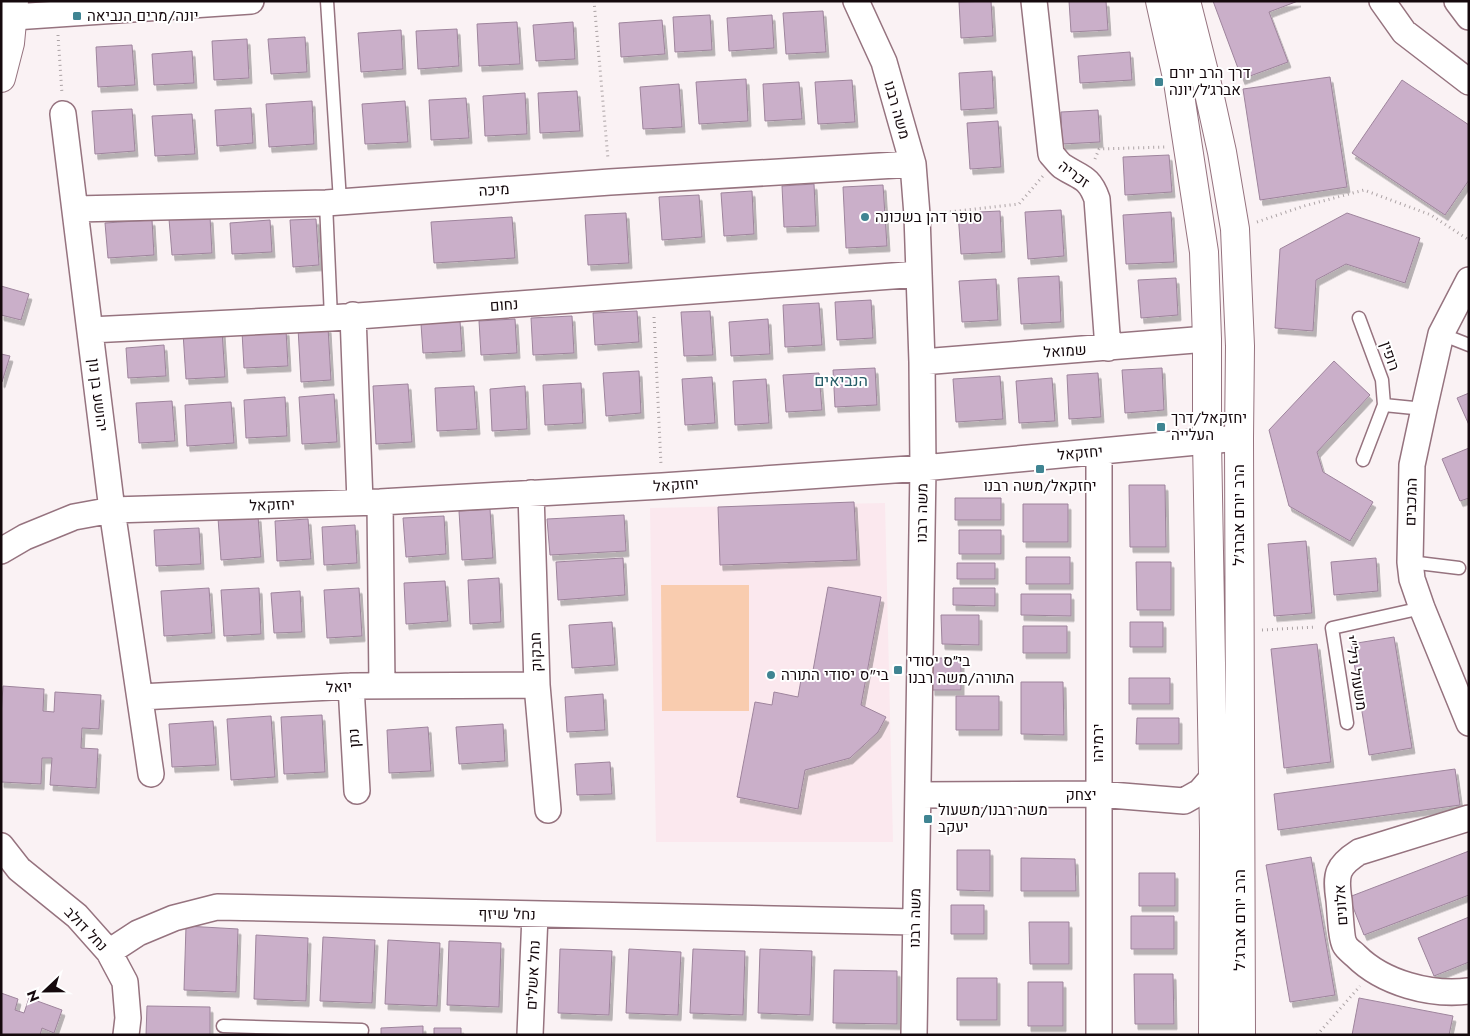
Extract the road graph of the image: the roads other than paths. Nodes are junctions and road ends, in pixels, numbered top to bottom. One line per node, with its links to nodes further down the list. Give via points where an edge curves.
1 (250, 1): 9 (street, via 57,14)
2 (328, 1): 15 (lane)
3 (856, 1): 14 (street, משה רבנו, via 884,62)
4 (1034, 1): 25 (street, זכריה, via 1051,154 1060,165 1087,181 1097,199)
5 (1160, 1): 23 (street, הרב יורם אברג'ל, via 1178,82 1204,252)
6 (1186, 1): 29 (street, הרב יורם אברג'ל, via 1208,84 1235,229 1240,346)
7 (1382, 1): 12 (street, via 1404,32)
8 (1456, 1): 10 (street)
9 (14, 9): 11 (street)
10 (1469, 17)
11 (1, 78)
12 (1469, 82)
13 (63, 114): 16 (street, יהושע בן נון)
14 (913, 164): 15 (street, מיכה); 17 (street, משה רבנו)
15 (333, 202): 16 (street, מיכה); 19 (lane)
16 (76, 209): 21 (street, יהושע בן נון)
17 (919, 274): 19 (street, נחום); 26 (street, משה רבנו)
18 (1469, 280): 22 (street, המכבים)
19 (342, 317): 21 (street, נחום); 35 (street)
20 (1359, 318): 27 (lane, רופין, via 1382,380)
21 (90, 330): 36 (street, יהושע בן נון)
22 (1441, 334): 24 (lane); 28 (street, המכבים)
23 (1207, 339): 25 (street, שמואל); 30 (street, הרב יורם אברג'ל)
24 (1469, 345)
25 (1108, 348): 26 (street, שמואל)
26 (922, 362): 33 (street, משה רבנו)
27 (1384, 405): 28 (lane); 32 (lane, רופין)
28 (1424, 410): 38 (street, המכבים, via 1412,465)
29 (1239, 438): 30 (street, יחזקאל); 68 (street, הרב יורם אברג'ל)
30 (1207, 440): 31 (street, יחזקאל); 48 (street, הרב יורם אברג'ל)
31 (1100, 452): 33 (street, יחזקאל); 50 (street, ירמיהו)
32 (1363, 460)
33 (923, 468): 34 (street, יחזקאל); 51 (street, משה רבנו)
34 (531, 493): 35 (street, יחזקאל); 41 (street, חבקוק)
35 (370, 502): 36 (street, יחזקאל); 43 (street)
36 (112, 510): 37 (street, יחזקאל, via 74,517 25,537); 44 (street, יהושע בן נון)
37 (1, 551)
38 (1410, 562): 39 (lane); 40 (street, המכבים)
39 (1459, 568)
40 (1422, 608): 45 (lane, משעול ניל"י, via 1332,628); 46 (street, המכבים)
41 (537, 685): 43 (street, יואל); 53 (street, חבקוק)
42 (350, 686): 43 (street, יואל); 44 (street, יואל); 49 (street, נתן)
43 (382, 686)
44 (140, 697): 47 (street, יהושע בן נון)
45 (1347, 723)
46 (1469, 723)
47 (151, 774)
48 (1213, 777): 52 (street, via 1200,792); 55 (street, הרב יורם אברג'ל)
49 (357, 790)
50 (1098, 794): 51 (street, יצחק); 52 (street, יצחק); 66 (street, ירמיהו)
51 (918, 795): 58 (street, משה רבנו)
52 (1184, 801): 55 (street)
53 (548, 810)
54 (1469, 818): 60 (street, אלונים, via 1359,852 1346,860 1339,870 1338,893 1344,944 1368,968 1406,986 1456,992)
55 (1214, 832): 67 (street, הרב יורם אברג'ל)
56 (1, 846): 59 (street, נחל דולב, via 18,869 77,916)
57 (535, 914): 58 (street, נחל שיזף); 59 (street, נחל שיזף, via 217,907 138,932); 64 (street, נחל אשלים)
58 (915, 922): 65 (street, משה רבנו)
59 (109, 952): 62 (street, נחל דולב, via 124,982 128,1018)
60 (1469, 990)
61 (223, 1026): 63 (lane, via 362,1030)
62 (126, 1035)
63 (361, 1035)
64 (530, 1035)
65 (914, 1035)
66 (1099, 1035)
67 (1214, 1035)
68 (1241, 1035)

